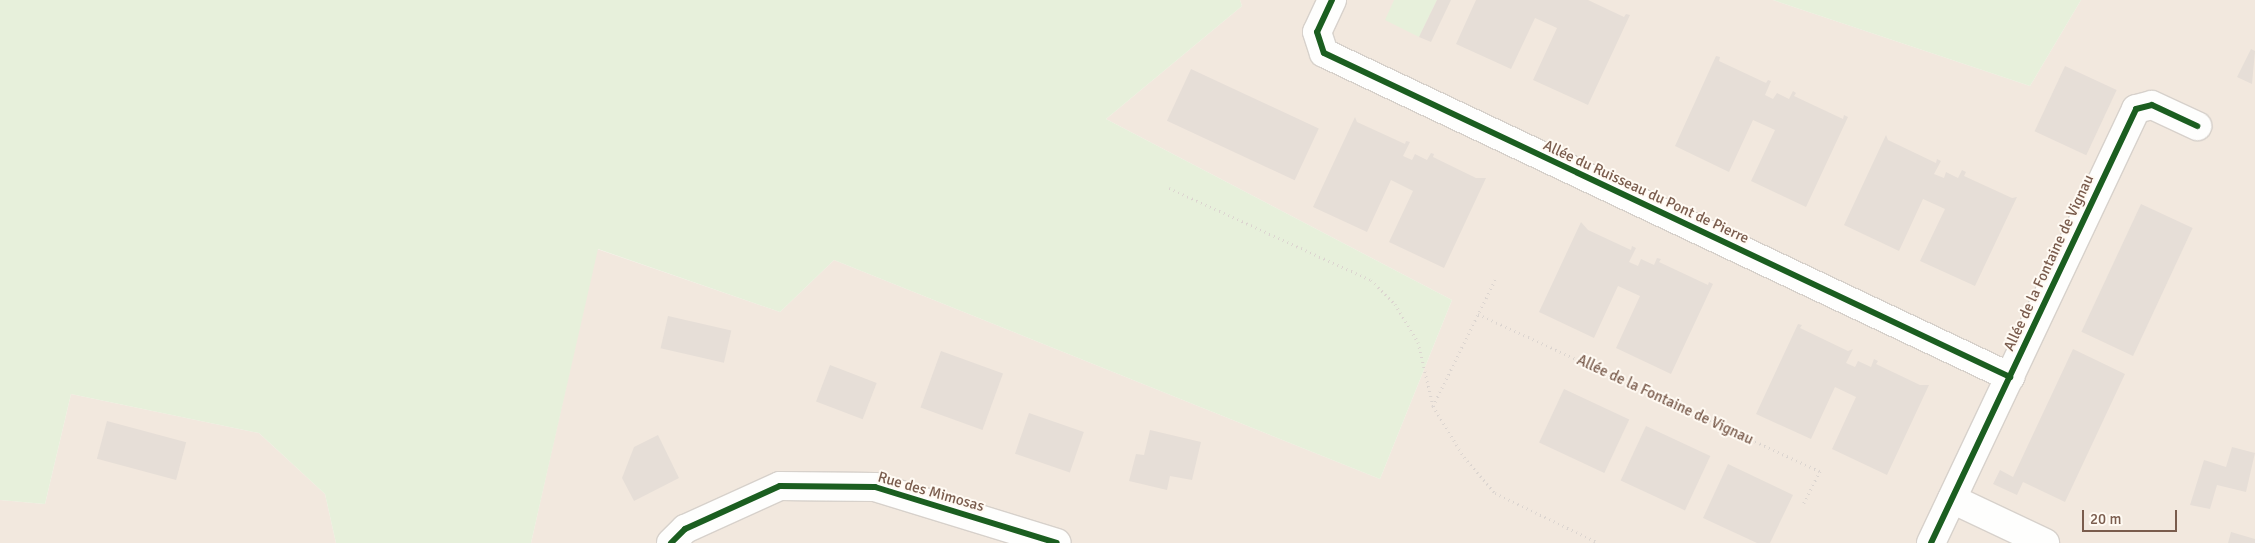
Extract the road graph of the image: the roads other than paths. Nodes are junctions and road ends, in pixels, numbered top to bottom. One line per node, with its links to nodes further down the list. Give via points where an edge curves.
1 (1332, 0): 3 (street, Allée du Ruisseau du Pont de Pierre, via 1317,32 1324,53)
2 (2198, 126): 3 (street, Allée de la Fontaine de Vignau, via 2152,105 2136,109)
3 (2010, 377): 4 (street, Allée de la Fontaine de Vignau)
4 (1952, 499): 7 (street, Allée de la Fontaine de Vignau); 8 (street)
5 (1050, 542): 6 (street, Rue des Mimosas, via 875,487 780,486 685,529)
6 (671, 543)
7 (1931, 543)
8 (2045, 543)

